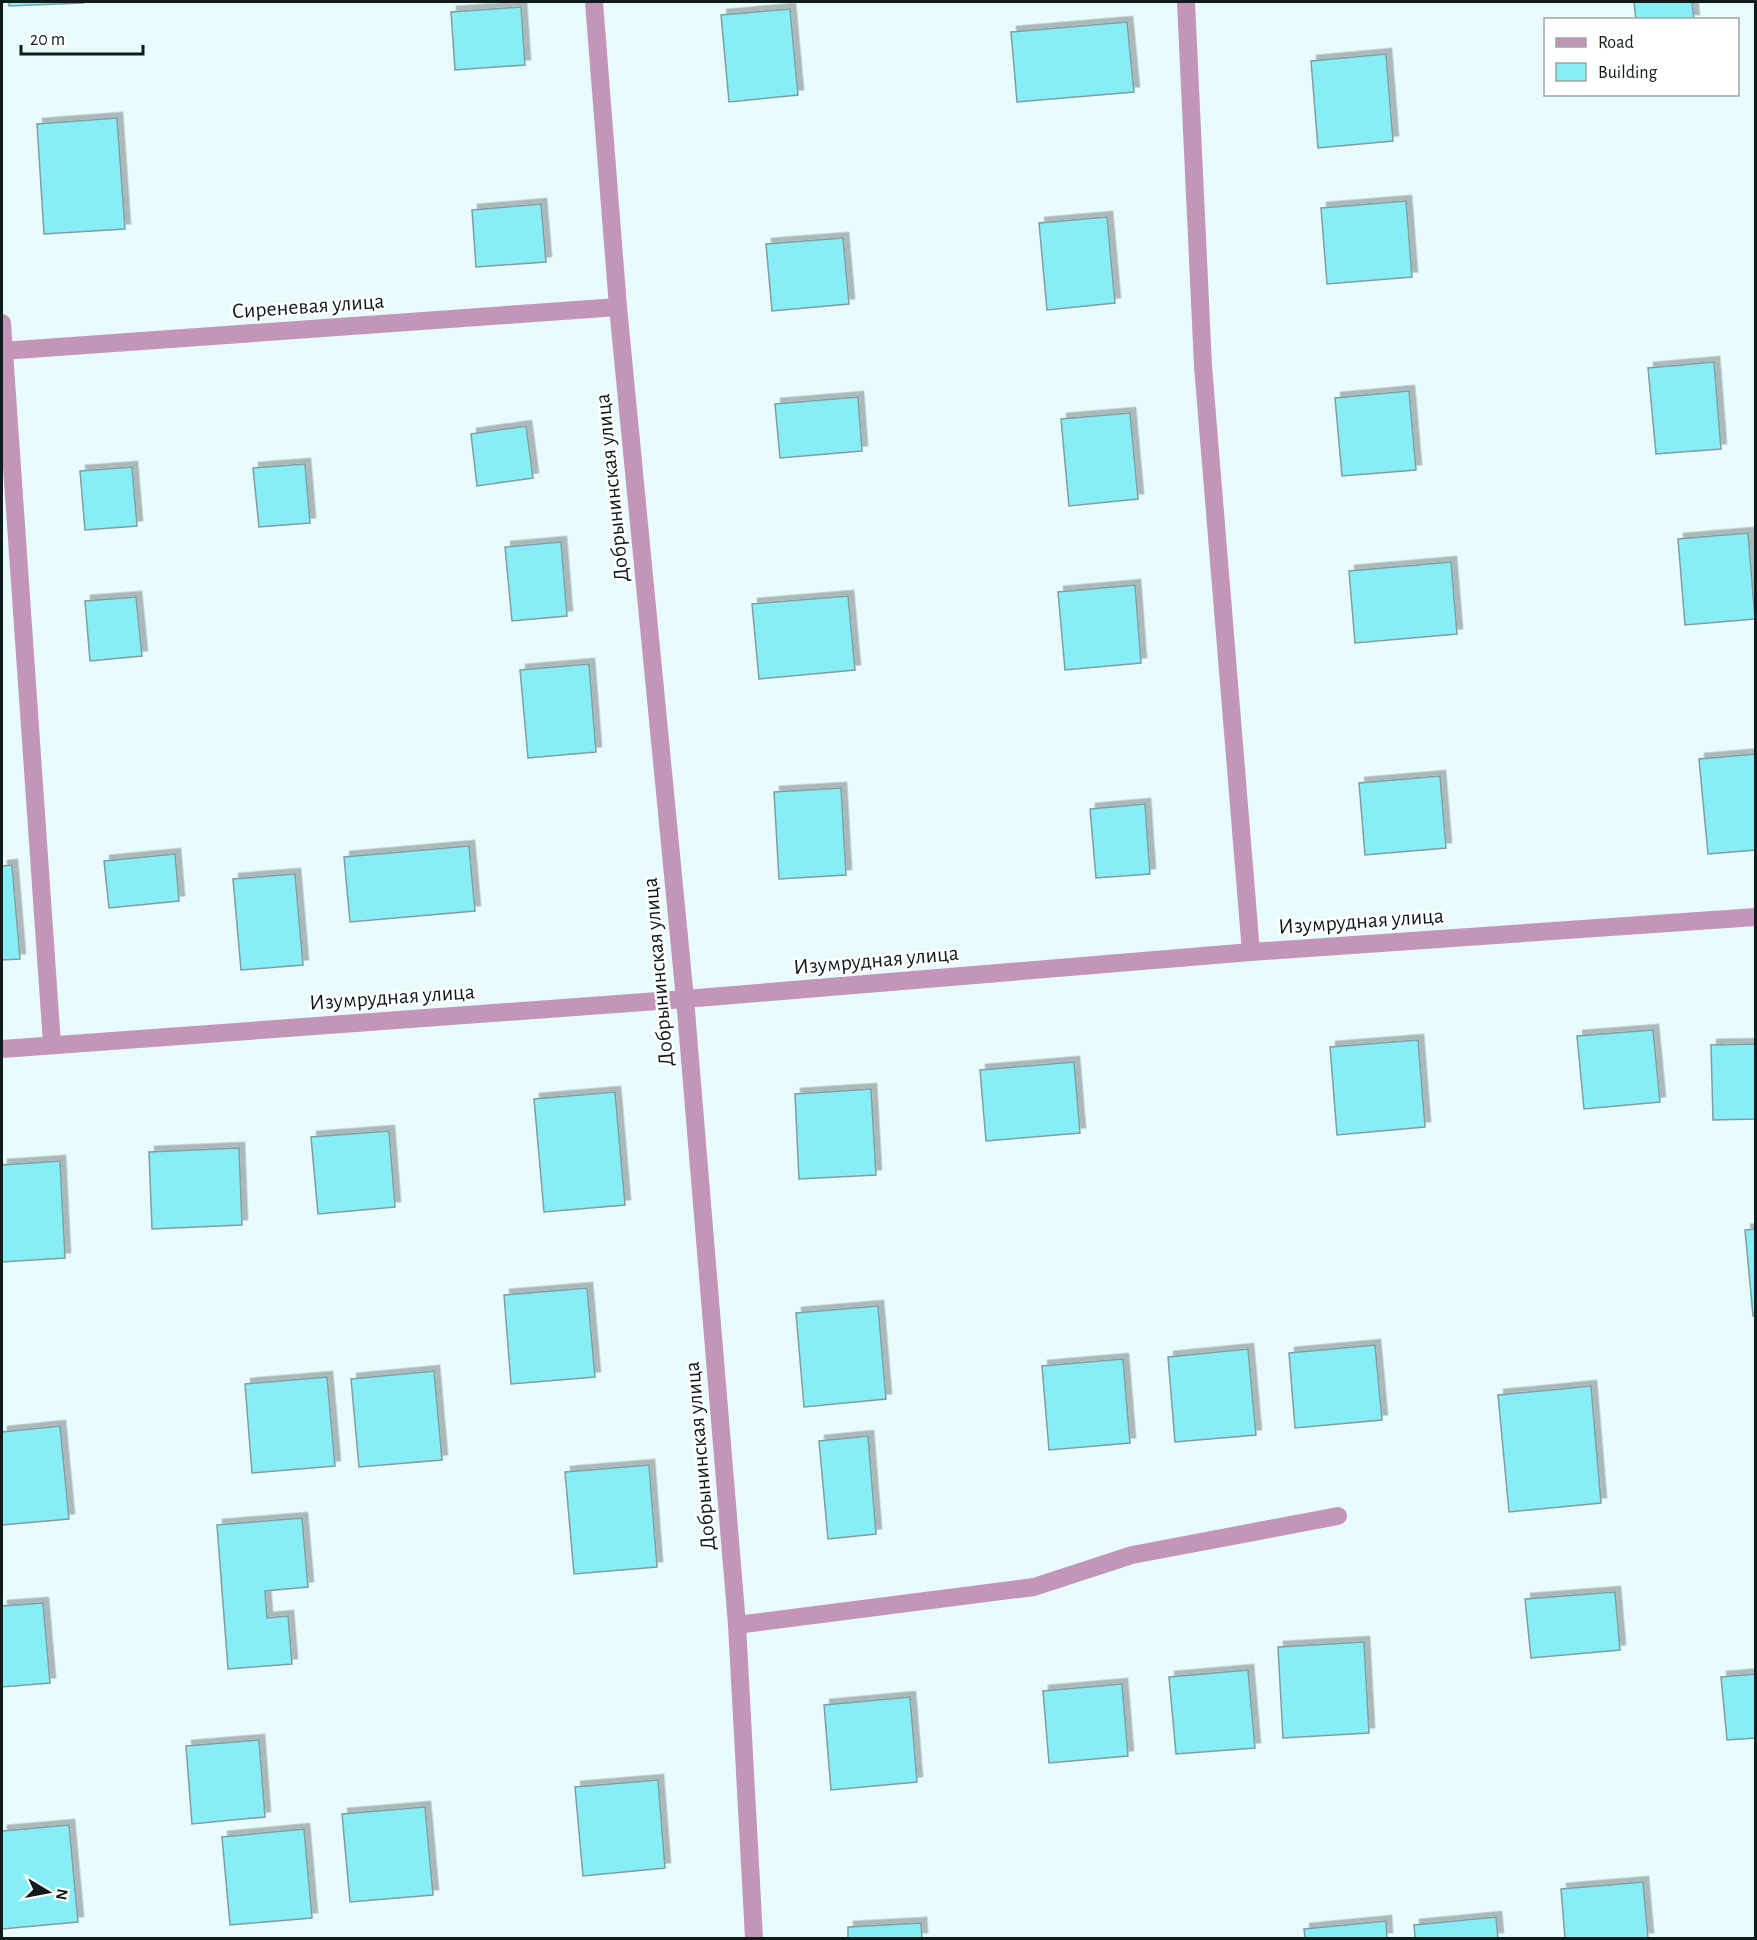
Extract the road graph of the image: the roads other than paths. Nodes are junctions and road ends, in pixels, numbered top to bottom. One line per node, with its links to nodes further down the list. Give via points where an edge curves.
1 (594, 2): 3 (street, Добрынинская улица)
2 (1186, 2): 7 (street, via 1203,366)
3 (618, 307): 5 (street, Сиреневая улица); 8 (street, Добрынинская улица)
4 (2, 323): 5 (street)
5 (3, 351): 9 (street)
6 (1755, 917): 7 (street, Изумрудная улица)
7 (1251, 952): 8 (street, Изумрудная улица)
8 (685, 999): 9 (street, Изумрудная улица); 12 (street, Добрынинская улица)
9 (52, 1044): 10 (street, Изумрудная улица)
10 (2, 1049)
11 (1338, 1516): 12 (street, via 1132,1555 1034,1587)
12 (737, 1625): 13 (street, Добрынинская улица)
13 (754, 1938)

